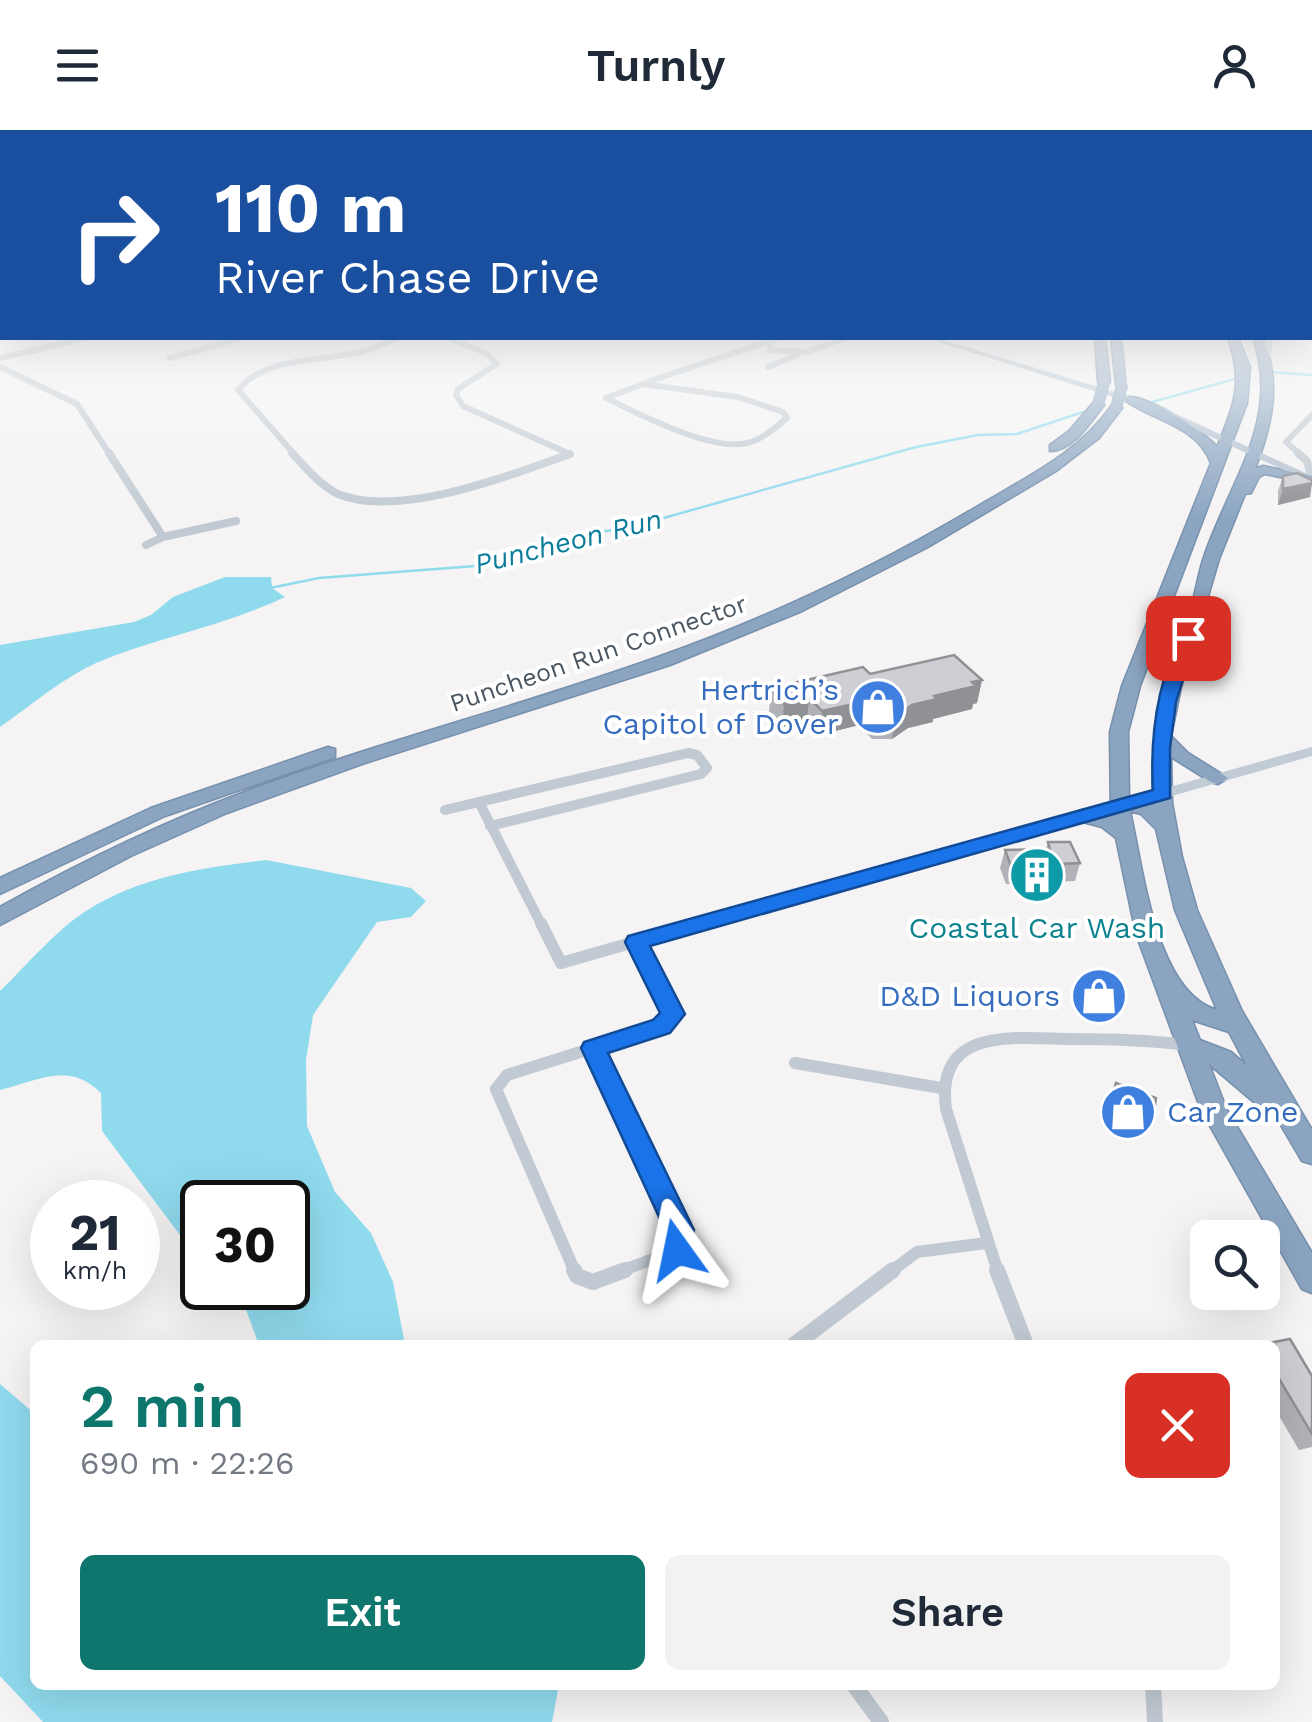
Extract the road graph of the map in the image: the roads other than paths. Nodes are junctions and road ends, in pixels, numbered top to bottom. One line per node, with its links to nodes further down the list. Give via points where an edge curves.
1 (7, 371): 23 (street, via 76,404)
2 (267, 371): 3 (street, via 238,390 329,489 351,498 475,484 570,454 463,406 458,389)
3 (486, 371)
4 (680, 371): 10 (street)
5 (1032, 371): 12 (main road)
6 (1103, 371): 12 (highway, Puncheon Run Connector, bridge)
7 (1116, 371): 12 (highway)
8 (1242, 371): 11 (highway)
9 (1269, 371): 15 (highway)
10 (643, 384): 10 (street, via 738,397 787,418 750,442 721,444 606,398)
11 (1243, 394): 14 (highway, via 1226,422); 16 (highway); 17 (highway)
12 (1116, 399): 14 (main road); 18 (highway, via 1203,436); 39 (highway, Puncheon Run Connector, via 1015,474 886,549 770,604 619,661 196,797); 40 (highway, Puncheon Run Connector, via 1103,427 1066,458 825,596 664,661 237,802 124,850)
13 (1312, 414): 20 (street, via 1286,442 1307,461)
14 (1181, 418): 16 (main road)
15 (1260, 431): 17 (highway); 19 (highway)
16 (1227, 439): 17 (main road); 18 (highway); 25 (highway, via 1236,470)
17 (1253, 452): 19 (main road); 21 (highway)
18 (1217, 462): 26 (highway)
19 (1294, 472): 20 (main road)
20 (1312, 480): 21 (highway, via 1260,471)
21 (1235, 504): 25 (highway)
22 (236, 521): 23 (street)
23 (163, 536): 24 (street)
24 (146, 545)
25 (1211, 560): 27 (highway)
26 (1158, 611): 27 (highway, via 1176,617 1181,628 1168,670); 33 (highway, via 1120,732)
27 (1170, 692): 28 (highway)
28 (1162, 738): 30 (highway); 31 (highway)
29 (1312, 751): 30 (street)
30 (1218, 778): 31 (street)
31 (1163, 793): 33 (street); 37 (highway)
32 (478, 802): 34 (street); 36 (street); 36 (street, via 688,753 707,768)
33 (1123, 805): 35 (street); 37 (highway, via 1148,810); 38 (highway)
34 (445, 810)
35 (1082, 816): 38 (highway, via 1109,822); 41 (street)
36 (490, 826): 41 (street, via 560,963)
37 (1167, 828): 43 (highway, via 1201,952)
38 (1125, 835): 42 (highway)
39 (0, 887)
40 (0, 917)
41 (636, 942): 45 (street, via 673,1014 661,1026)
42 (1161, 975): 43 (highway, via 1200,1014); 44 (highway)
43 (1236, 1025): 48 (highway)
44 (1188, 1045): 47 (street, via 993,1038 955,1058); 48 (highway, via 1246,1076); 50 (highway, via 1214,1110)
45 (593, 1048): 45 (street, via 680,1230 677,1250 593,1282 577,1276 496,1089 507,1075)
46 (795, 1064): 47 (street)
47 (942, 1088): 49 (street)
48 (1306, 1143)
49 (986, 1243): 51 (street, via 916,1252); 52 (street)
50 (1312, 1280)
51 (801, 1340)
52 (1024, 1340)
53 (858, 1690): 55 (street)
54 (1153, 1690): 56 (street)
55 (881, 1722)
56 (1155, 1722)

